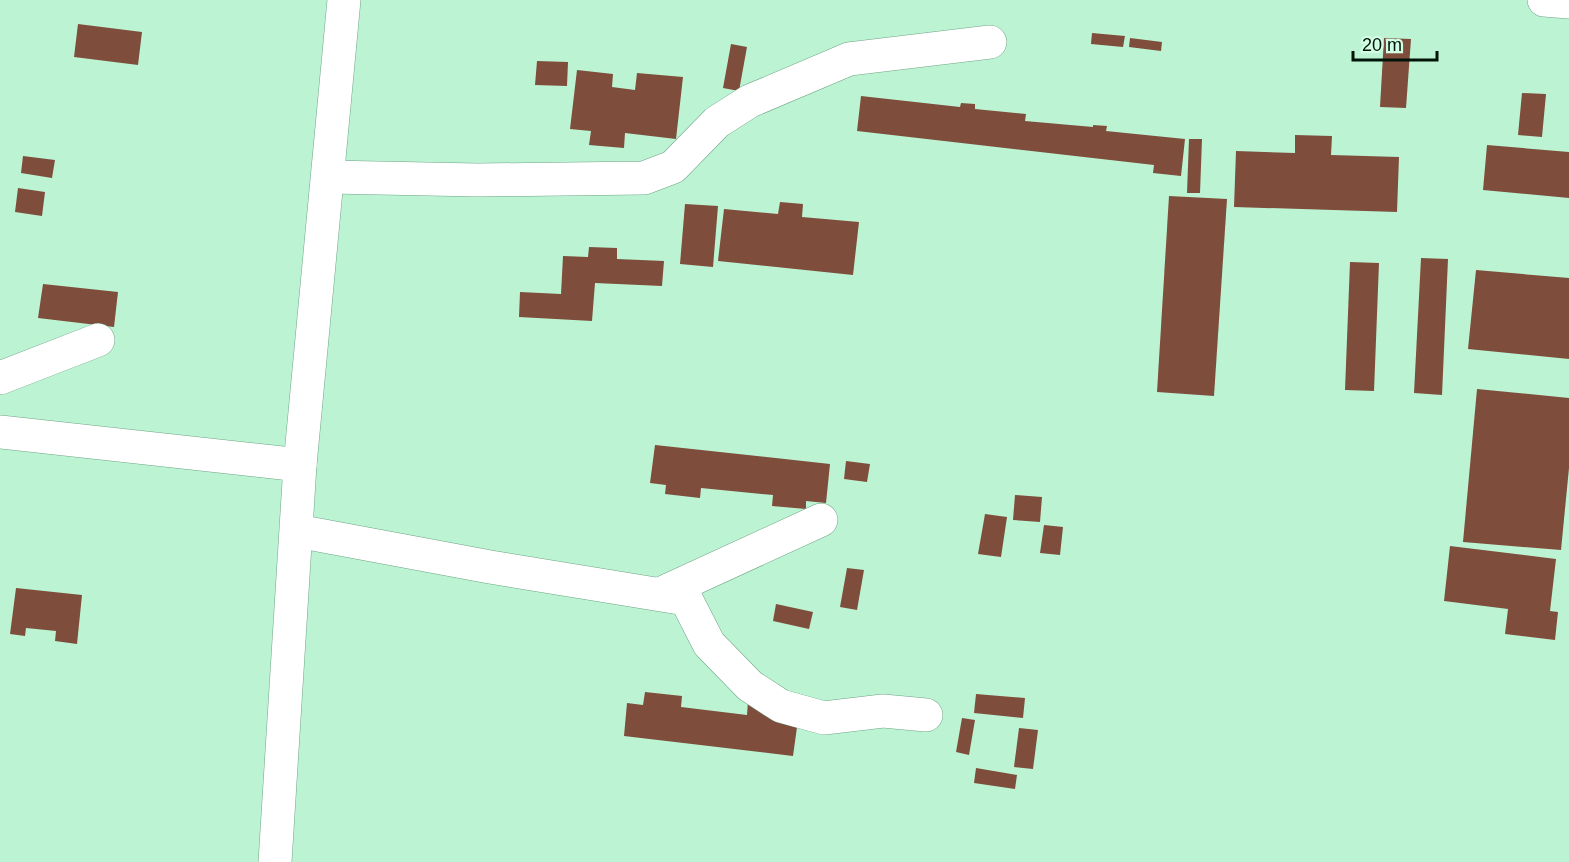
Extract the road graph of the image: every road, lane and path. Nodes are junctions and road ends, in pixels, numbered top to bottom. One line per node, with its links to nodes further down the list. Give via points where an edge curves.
1 (344, 0): 5 (street)
2 (1544, 0): 3 (street)
3 (1569, 2)
4 (990, 42): 5 (street, via 849,59 750,101 717,122 673,167 644,178)
5 (329, 177): 9 (street)
6 (99, 340): 7 (street)
7 (0, 378)
8 (0, 432): 9 (street)
9 (300, 465): 11 (street)
10 (821, 520): 12 (street)
11 (297, 531): 12 (street); 14 (street)
12 (660, 594): 13 (street, via 686,599 709,644 750,686 781,706 824,718 883,711)
13 (926, 715)
14 (275, 862)

